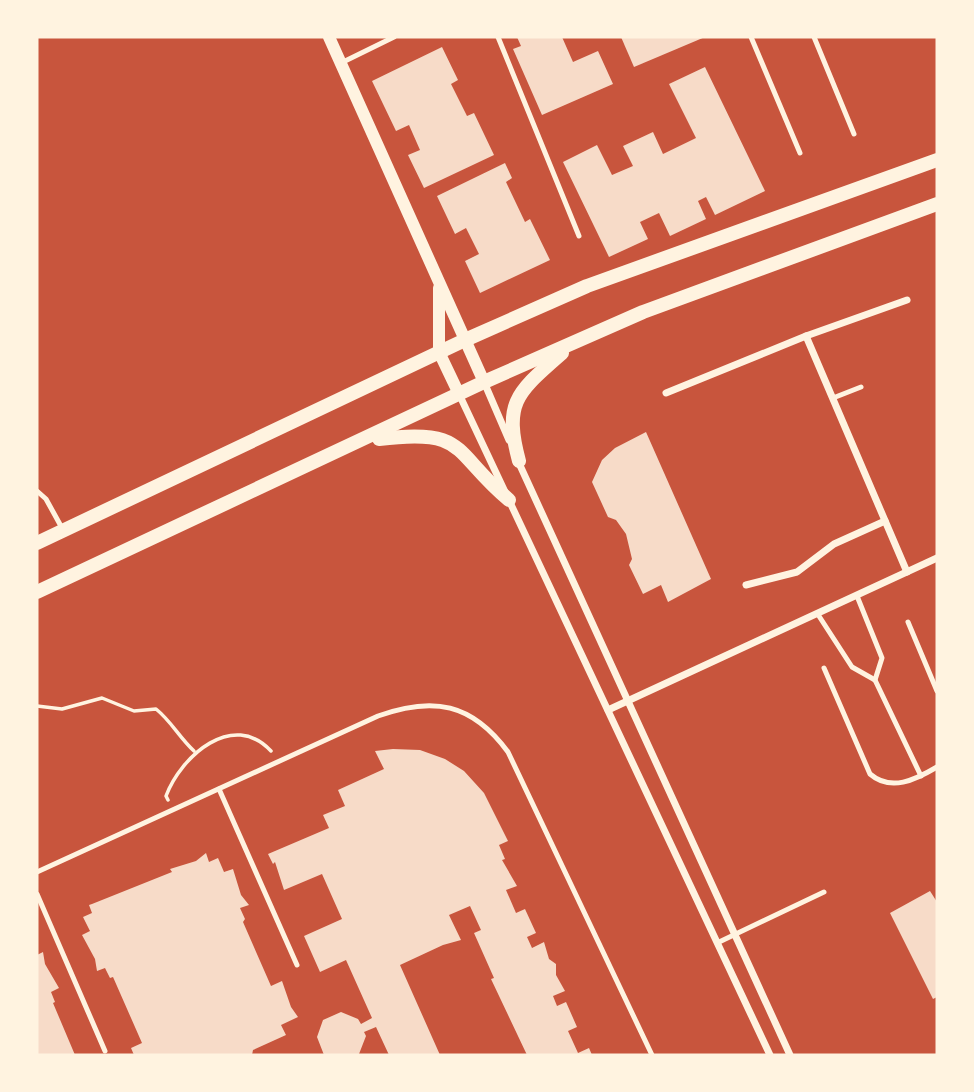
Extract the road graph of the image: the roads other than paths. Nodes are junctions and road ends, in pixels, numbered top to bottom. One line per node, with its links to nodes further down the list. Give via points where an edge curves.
1 (329, 37): 6 (street)
2 (394, 37): 6 (lane)
3 (498, 37): 11 (lane)
4 (751, 37): 8 (lane)
5 (814, 37): 7 (lane)
6 (341, 63): 12 (street)
7 (854, 134)
8 (800, 153)
9 (937, 160): 15 (main road, via 662,257)
10 (937, 204): 16 (main road, via 702,289)
11 (579, 236)
12 (439, 284): 15 (street); 17 (street)
13 (907, 300): 14 (street)
14 (806, 336): 20 (street); 22 (street)
15 (465, 340): 17 (main road); 18 (street)
16 (573, 343): 18 (main road); 24 (main road, via 516,400 511,431)
17 (439, 352): 21 (street); 28 (main road)
18 (484, 382): 21 (main road); 24 (street)
19 (861, 387): 22 (lane)
20 (666, 393)
21 (459, 394): 23 (main road); 26 (street)
22 (833, 398): 27 (street)
23 (365, 440): 26 (main road, via 411,435 443,439 470,457); 33 (main road)
24 (519, 461): 40 (street)
25 (37, 491): 28 (lane)
26 (509, 500): 41 (street)
27 (885, 521): 31 (street); 32 (street, via 834,544 797,572)
28 (64, 530): 29 (main road)
29 (37, 543)
30 (937, 558): 31 (street)
31 (907, 572): 34 (street)
32 (746, 585)
33 (37, 592)
34 (856, 596): 35 (street); 38 (lane, via 882,658)
35 (817, 613): 38 (lane, via 852,667); 40 (street)
36 (908, 622): 39 (lane)
37 (824, 668): 43 (lane, via 870,774 891,785)
38 (875, 680): 43 (lane)
39 (937, 691)
40 (628, 700): 41 (street); 48 (street)
41 (608, 710): 49 (street)
42 (937, 768): 43 (lane)
43 (921, 776)
44 (219, 789): 45 (lane); 50 (lane); 52 (lane, via 408,705 430,704 468,714 492,730 508,752)
45 (37, 872)
46 (824, 892): 48 (lane)
47 (37, 894): 51 (lane)
48 (733, 935): 49 (lane); 54 (street)
49 (717, 943): 53 (street)
50 (297, 965)
51 (105, 1051)
52 (652, 1055)
53 (770, 1055)
54 (790, 1055)

